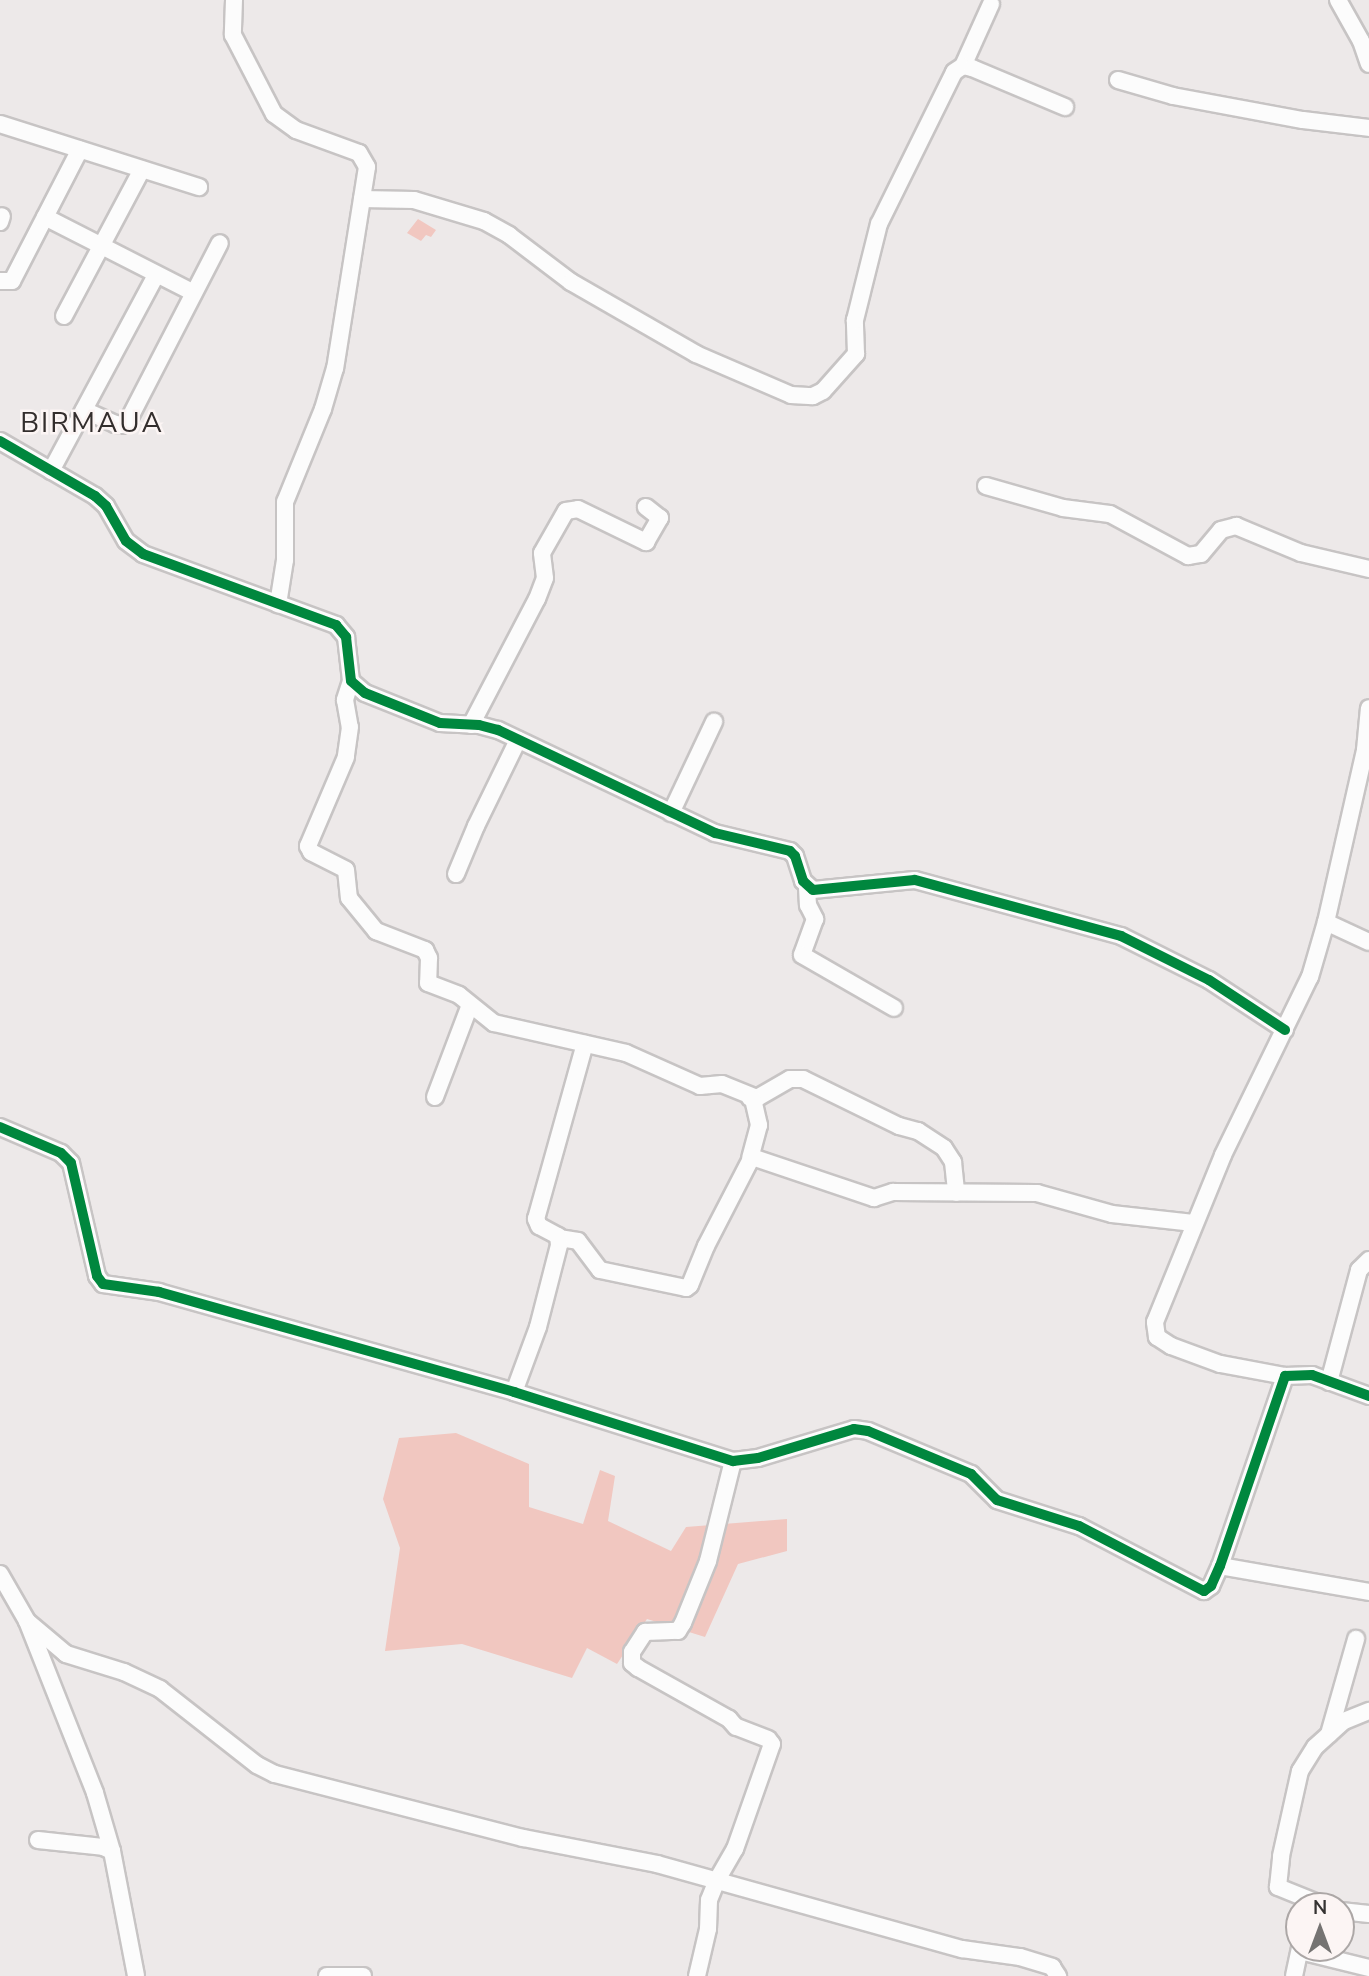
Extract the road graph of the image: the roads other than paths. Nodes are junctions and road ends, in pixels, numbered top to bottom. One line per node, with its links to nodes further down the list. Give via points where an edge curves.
1 (234, 0): 13 (street, via 233,35 268,106 296,130 359,153 367,167)
2 (1338, 0): 4 (street)
3 (991, 4): 5 (street)
4 (1369, 64)
5 (963, 66): 7 (street); 13 (street, via 951,77 879,223 855,320 856,354 813,396 791,395 696,354 562,276 484,221 414,200)
6 (1118, 80): 9 (street, via 1173,96)
7 (1065, 107)
8 (0, 124): 10 (street)
9 (1369, 128)
10 (80, 149): 11 (street); 14 (street)
11 (142, 169): 12 (street); 16 (street)
12 (198, 187)
13 (362, 199): 27 (street, via 335,368 285,502 285,560)
14 (45, 217): 16 (street); 18 (street, via 12,281)
15 (220, 243): 19 (street)
16 (102, 248): 17 (street); 20 (street)
17 (156, 275): 19 (street); 21 (street)
18 (0, 281)
19 (194, 293): 21 (street, via 128,421 114,424)
20 (64, 316)
21 (84, 410): 23 (street)
22 (0, 441): 23 (street)
23 (51, 471): 27 (street, via 95,496 115,518 126,541 157,561)
24 (986, 486): 26 (street, via 1063,508 1110,514 1188,556 1201,554 1222,530 1236,526 1301,553)
25 (646, 507): 31 (street, via 660,518 646,542 578,509 566,511 542,553 545,578 537,599)
26 (1369, 569)
27 (278, 604): 28 (street, via 322,618 343,632)
28 (351, 681): 31 (street, via 365,693 424,718); 38 (street, via 345,697 350,727 346,757 307,846 346,870 349,898 376,931 425,950 428,983 459,995)
29 (1369, 708): 36 (street, via 1365,750)
30 (715, 722): 33 (street)
31 (471, 725): 32 (street, via 489,727)
32 (518, 740): 33 (street); 34 (street)
33 (671, 813): 35 (street, via 715,833 790,851)
34 (456, 874)
35 (807, 887): 39 (street, via 815,919 802,955); 40 (street, via 824,890 915,880 1098,929 1209,980)
36 (1326, 922): 37 (street); 40 (street, via 1310,977)
37 (1369, 942)
38 (470, 1005): 41 (street, via 503,1027); 42 (street)
39 (894, 1008)
40 (1285, 1030): 47 (street)
41 (585, 1044): 43 (street, via 626,1053 696,1085 722,1084); 48 (street, via 536,1219)
42 (435, 1097)
43 (750, 1098): 45 (street, via 760,1125); 46 (street, via 766,1096 790,1079 803,1079 916,1130 951,1156)
44 (0, 1127): 52 (street, via 61,1153 71,1163 97,1276 103,1284 159,1292)
45 (750, 1158): 46 (street, via 874,1198 893,1192); 48 (street, via 686,1288 600,1270 578,1241)
46 (956, 1193): 47 (street, via 1044,1194 1112,1214)
47 (1194, 1223): 50 (street, via 1161,1301 1157,1337 1220,1364)
48 (559, 1238): 52 (street, via 538,1327)
49 (1369, 1260): 51 (street, via 1359,1270)
50 (1285, 1376): 51 (street, via 1301,1373); 55 (street)
51 (1329, 1382): 53 (street)
52 (514, 1392): 54 (street)
53 (1369, 1396)
54 (733, 1461): 55 (street, via 862,1430 971,1474 997,1500 1079,1526 1200,1590 1211,1586); 64 (street, via 708,1560 683,1623 678,1631 645,1632 632,1652 632,1663 638,1668 736,1727 771,1741 771,1754 735,1849)
55 (1220, 1566): 57 (street)
56 (0, 1574): 58 (street)
57 (1369, 1592)
58 (27, 1621): 63 (street, via 95,1793); 64 (street, via 66,1654 160,1689 261,1768 523,1838)
59 (1356, 1639): 61 (street)
60 (1369, 1711): 61 (street, via 1344,1721)
61 (1329, 1734): 65 (street, via 1300,1771 1278,1875 1278,1886)
62 (38, 1840): 63 (street)
63 (112, 1851): 68 (street)
64 (717, 1880): 71 (street, via 709,1900 708,1929); 72 (street, via 961,1950 1020,1957 1052,1968)
65 (1288, 1892)
66 (1347, 1962): 67 (street)
67 (1369, 1968)
68 (136, 1976)
69 (327, 1976): 70 (street)
70 (363, 1976)
71 (697, 1976)
72 (1058, 1976)

